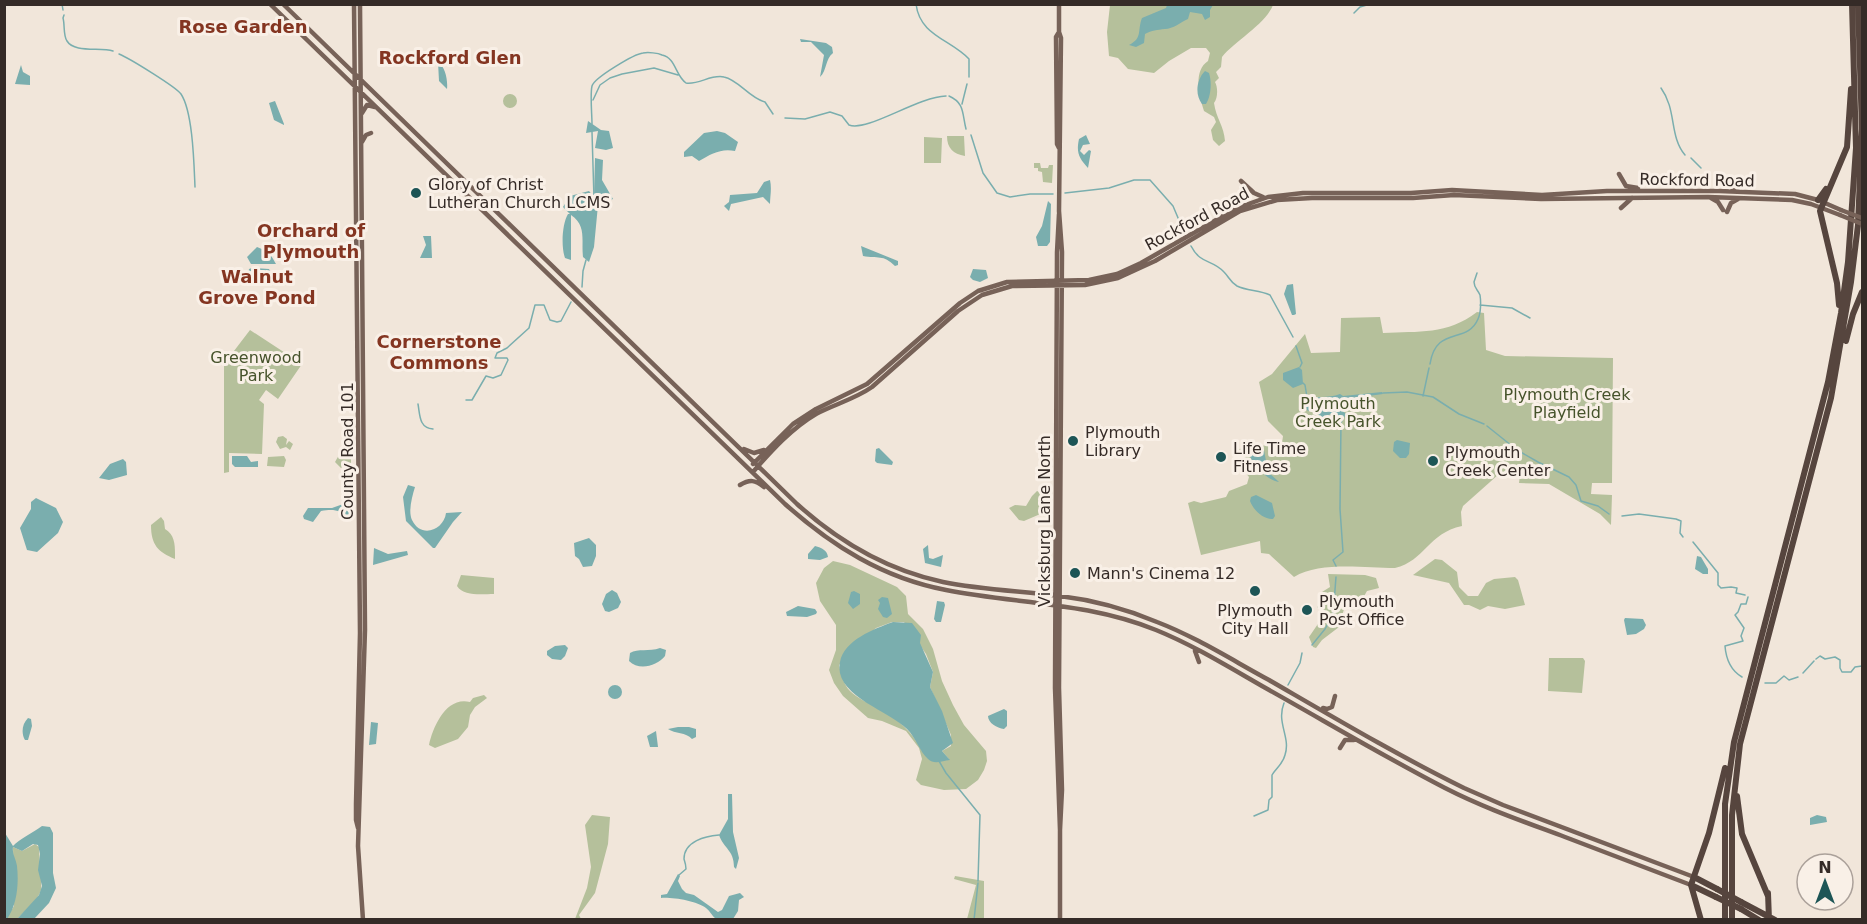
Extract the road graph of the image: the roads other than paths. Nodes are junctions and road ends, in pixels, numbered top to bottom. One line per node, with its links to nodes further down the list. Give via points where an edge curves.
1 (270, 4): 13 (main road)
2 (283, 4): 9 (main road)
3 (354, 4): 8 (main road)
4 (360, 4): 12 (main road, County Road 101)
5 (1059, 4): 34 (main road, Vicksburg Lane North)
6 (1852, 4): 10 (highway)
7 (1858, 4): 15 (highway)
8 (354, 31): 9 (main road, via 351,62 345,62); 11 (main road, County Road 101)
9 (322, 42): 11 (main road)
10 (1854, 56): 29 (highway, via 1847,147); 36 (highway, via 1854,191)
11 (355, 75): 12 (main road); 13 (main road, County Road 101)
12 (361, 80): 14 (main road, County Road 101); 38 (main road)
13 (355, 86): 14 (main road); 54 (main road, County Road 101)
14 (361, 92): 16 (main road); 18 (main road, County Road 101)
15 (1862, 104): 17 (highway); 37 (highway, via 1858,225)
16 (377, 108): 18 (main road, via 367,105); 41 (main road)
17 (1863, 112)
18 (361, 115): 20 (main road, County Road 101)
19 (371, 133): 20 (main road)
20 (361, 144): 54 (main road, County Road 101, via 365,630)
21 (1619, 174): 24 (main road, via 1628,188)
22 (1241, 181): 28 (main road, via 1256,195)
23 (1728, 182): 25 (main road)
24 (1659, 191): 25 (main road, Rockford Road); 28 (main road, Rockford Road, via 1542,195 1452,190)
25 (1740, 195): 27 (main road, Rockford Road); 27 (main road, via 1725,211); 29 (main road, Rockford Road); 29 (main road, Rockford Road, via 1795,194)
26 (1634, 196): 27 (main road, Rockford Road); 30 (main road); 34 (main road, Rockford Road, via 1541,199 1454,195 1277,200 1240,212 1128,275 1101,283)
27 (1708, 196)
28 (1268, 197): 34 (main road, Rockford Road, via 1237,208 1127,270)
29 (1821, 203): 31 (main road, Rockford Road); 36 (highway, via 1838,291)
30 (1621, 208)
31 (1840, 212): 32 (main road, Rockford Road, bridge); 33 (main road, Rockford Road, bridge)
32 (1863, 218)
33 (1863, 224)
34 (1059, 283): 39 (main road, Rockford Road, via 1007,282 978,291 867,384 809,413); 40 (main road, Rockford Road, via 1012,286 975,298 872,387 803,423); 44 (main road, Vicksburg Lane North)
35 (1863, 292): 37 (highway, via 1850,321)
36 (1838, 333): 51 (highway)
37 (1835, 376): 50 (highway)
38 (728, 437): 39 (main road, via 754,453); 40 (main road)
39 (775, 441): 40 (main road, Rockford Road)
40 (756, 464): 41 (main road, Rockford Road); 44 (main road, via 820,524 888,564 944,582)
41 (751, 470): 43 (main road)
42 (740, 485): 43 (main road, via 756,481)
43 (785, 504): 45 (main road, via 837,546 897,577 959,593)
44 (1058, 596): 45 (main road, Vicksburg Lane North); 49 (main road, via 1102,604 1158,622)
45 (1058, 604): 46 (main road, via 1120,617); 59 (main road, Vicksburg Lane North, via 1055,708)
46 (1168, 635): 47 (main road); 47 (main road, via 1196,651 1199,662 1202,656)
47 (1213, 658): 52 (main road)
48 (1335, 696): 49 (main road, via 1328,709)
49 (1303, 699): 55 (main road, via 1438,776 1485,798)
50 (1746, 718): 57 (highway, via 1737,803 1748,850 1768,896); 62 (highway, via 1733,794)
51 (1734, 742): 55 (highway); 61 (highway, via 1725,804)
52 (1368, 746): 53 (main road, via 1349,739); 56 (main road, via 1476,802)
53 (1340, 748)
54 (358, 828): 58 (main road, County Road 101)
55 (1694, 877): 56 (highway); 57 (highway, bridge)
56 (1691, 885): 60 (highway); 63 (highway, bridge)
57 (1769, 917): 64 (highway)
58 (363, 920)
59 (1060, 920)
60 (1700, 920)
61 (1725, 920)
62 (1732, 920)
63 (1759, 920)
64 (1775, 920)

